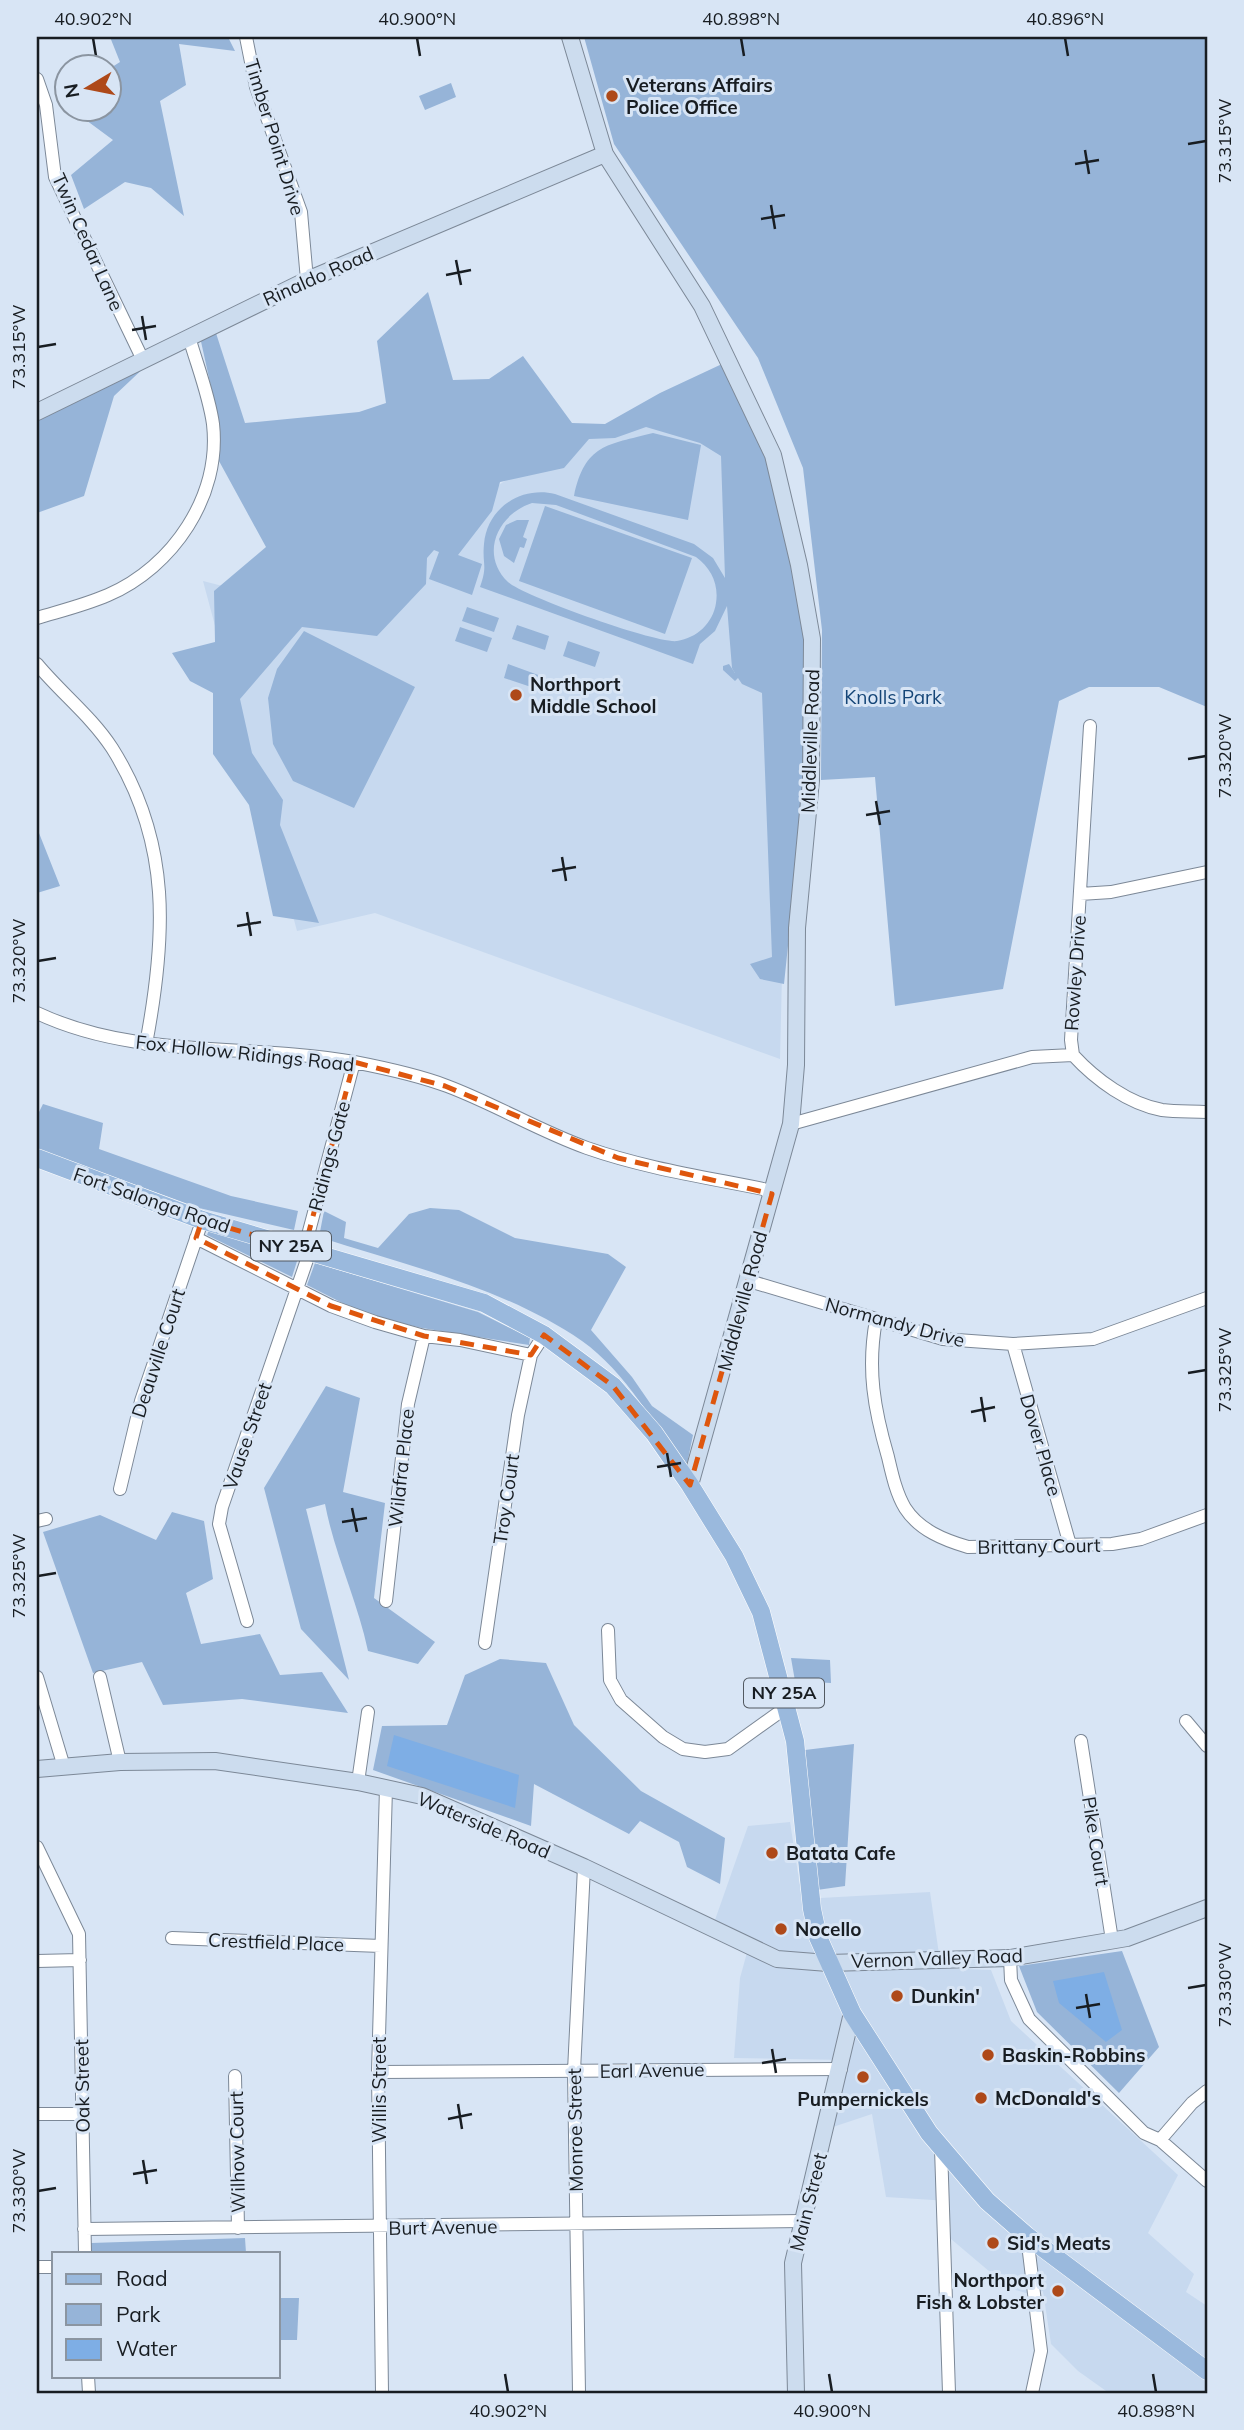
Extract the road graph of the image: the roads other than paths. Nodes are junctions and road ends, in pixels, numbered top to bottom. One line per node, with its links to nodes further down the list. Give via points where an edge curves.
1 (246, 37): 5 (street, Timber Point Drive, via 256,87 301,212)
2 (570, 37): 4 (street, Middleville Road)
3 (37, 79): 7 (street, Twin Cedar Lane, via 46,105 55,177)
4 (605, 154): 5 (street, Rinaldo Road); 19 (street, Middleville Road, via 702,306 773,455 799,565 812,639 811,769 797,928)
5 (307, 280): 6 (street, Rinaldo Road)
6 (189, 337): 7 (street, Rinaldo Road); 9 (street, via 213,424 213,459 198,508 181,537 138,578 109,594)
7 (143, 360): 8 (street, Rinaldo Road)
8 (37, 412)
9 (37, 618)
10 (37, 664): 15 (street, via 111,747 153,843 162,928 159,977)
11 (1090, 726): 13 (street, Rowley Drive)
12 (1207, 872): 13 (street)
13 (1080, 894): 16 (street, Rowley Drive, via 1070,1040)
14 (37, 1013): 15 (street, Fox Hollow Ridings Road, via 82,1030)
15 (146, 1044): 17 (street, Fox Hollow Ridings Road)
16 (1073, 1055): 18 (street, via 1109,1086 1144,1105); 19 (street, Rowley Drive, via 1032,1057)
17 (354, 1062): 21 (street, Fox Hollow Ridings Road, via 445,1086 618,1158); 24 (street, Ridings Gate)
18 (1207, 1112)
19 (791, 1124): 21 (street, Middleville Road)
20 (37, 1158): 22 (main road, Fort Salonga Road / NY 25A)
21 (772, 1194): 25 (street, Middleville Road)
22 (202, 1220): 23 (street, Deauville Court); 24 (main road, Fort Salonga Road / NY 25A)
23 (196, 1238): 26 (street, Fort Salonga Road); 34 (street, Deauville Court, via 141,1401)
24 (307, 1251): 26 (street, Vause Street); 29 (main road, Fort Salonga Road / NY 25A, via 484,1303)
25 (746, 1280): 28 (street, Normandy Drive); 33 (street, Middleville Road)
26 (298, 1289): 30 (street, Fort Salonga Road, via 331,1306); 38 (street, Vause Street, via 219,1524)
27 (1207, 1298): 31 (street, Normandy Drive, via 1093,1339)
28 (876, 1320): 31 (street, Normandy Drive, via 943,1339); 36 (street, Brittany Court, via 870,1350 872,1392 895,1483 906,1508 925,1529 968,1548)
29 (544, 1335): 32 (street); 33 (main road, Fort Salonga Road / NY 25A, via 613,1387 654,1433)
30 (424, 1336): 32 (street, Fort Salonga Road); 37 (street, Wilafra Place, via 408,1404)
31 (1013, 1344): 36 (street, Dover Place)
32 (531, 1355): 40 (street, Troy Court)
33 (690, 1485): 43 (main road, Fort Salonga Road / NY 25A, via 751,1586)
34 (120, 1489)
35 (1207, 1515): 36 (street, Brittany Court, via 1141,1539)
36 (1070, 1545)
37 (386, 1601)
38 (247, 1621)
39 (608, 1630): 43 (street, via 608,1672 621,1700 683,1749 727,1749)
40 (485, 1643)
41 (37, 1677): 49 (street)
42 (100, 1677): 48 (street)
43 (788, 1706): 62 (main road, Fort Salonga Road / NY 25A, via 812,1909)
44 (368, 1712): 51 (street)
45 (1186, 1721): 47 (street)
46 (1081, 1741): 57 (street, Pike Court)
47 (1207, 1746)
48 (120, 1762): 49 (street, Waterside Road); 51 (street, Waterside Road, via 215,1761)
49 (64, 1767): 50 (street, Waterside Road)
50 (37, 1769)
51 (358, 1782): 52 (street, Waterside Road)
52 (386, 1788): 54 (street, Waterside Road, via 422,1796); 58 (street, Willis Street)
53 (37, 1847): 60 (street, Oak Street, via 75,1919)
54 (584, 1867): 62 (street, Waterside Road, via 778,1959); 65 (street, Monroe Street)
55 (1207, 1908): 57 (street, Vernon Valley Road)
56 (172, 1938): 58 (street, Crestfield Place)
57 (1112, 1940): 59 (street, Vernon Valley Road)
58 (381, 1946): 66 (street, Willis Street)
59 (1010, 1958): 62 (street, Vernon Valley Road); 71 (street, via 1011,1980 1029,2019 1144,2133)
60 (80, 1960): 61 (street); 70 (street, Oak Street)
61 (37, 1961)
62 (828, 1963): 63 (main road, Fort Salonga Road / NY 25A)
63 (852, 2013): 64 (street, Main Street); 72 (main road, Fort Salonga Road / NY 25A)
64 (841, 2069): 65 (street, Earl Avenue); 74 (street, Main Street)
65 (574, 2071): 66 (street, Earl Avenue); 75 (street, Monroe Street)
66 (378, 2072): 77 (street, Willis Street)
67 (235, 2076): 76 (street, Wilhow Court)
68 (1207, 2091): 71 (street)
69 (37, 2114): 70 (street)
70 (82, 2114): 78 (street, Oak Street)
71 (1160, 2140): 73 (street)
72 (941, 2148): 79 (main road, Fort Salonga Road / NY 25A, via 967,2180); 85 (street)
73 (1207, 2181)
74 (803, 2221): 75 (street, Burt Avenue); 84 (street, Main Street, via 793,2263)
75 (576, 2224): 77 (street, Burt Avenue); 83 (street, Monroe Street)
76 (238, 2228): 77 (street, Burt Avenue); 78 (street, Burt Avenue)
77 (379, 2228): 82 (street, Willis Street)
78 (84, 2229): 80 (street, Oak Street)
79 (1027, 2236): 81 (main road, Fort Salonga Road / NY 25A); 86 (street, via 1041,2351)
80 (85, 2252)
81 (1207, 2371)
82 (382, 2393)
83 (579, 2393)
84 (796, 2393)
85 (949, 2393)
86 (1032, 2393)

